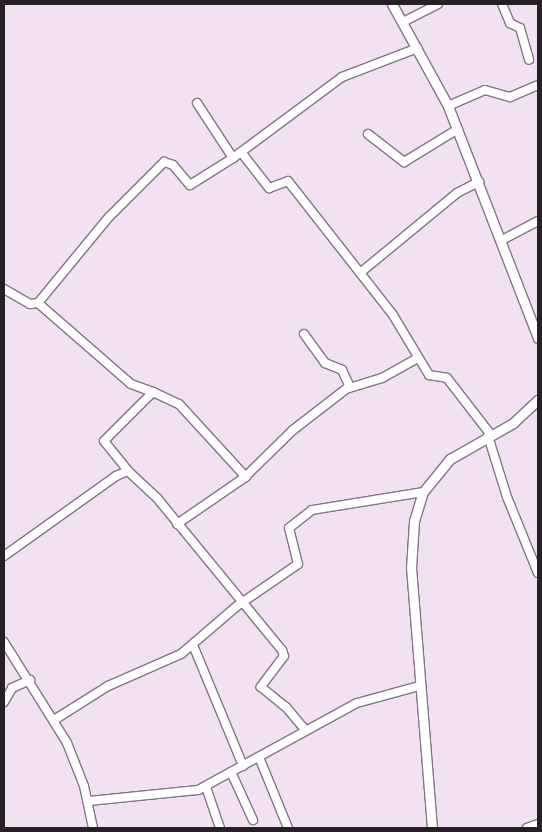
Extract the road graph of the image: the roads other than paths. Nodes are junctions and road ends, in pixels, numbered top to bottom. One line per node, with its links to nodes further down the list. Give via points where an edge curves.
1 (392, 4): 4 (street)
2 (438, 4): 4 (street)
3 (502, 4): 6 (street, via 510,22 520,28)
4 (403, 22): 5 (street)
5 (418, 48): 9 (street); 12 (street, via 342,77)
6 (529, 60)
7 (538, 85): 9 (street, via 510,98 485,90)
8 (197, 103): 13 (street)
9 (448, 106): 10 (street)
10 (458, 128): 11 (street, via 404,162); 14 (street)
11 (368, 134)
12 (241, 152): 13 (street); 17 (street, via 268,188 288,181)
13 (233, 158): 19 (street, via 190,185 173,165 164,162 158,166 109,217)
14 (479, 182): 16 (street); 17 (street, via 456,193)
15 (538, 221): 16 (street)
16 (502, 240): 21 (street)
17 (360, 273): 22 (street, via 394,315)
18 (4, 289): 19 (street, via 30,304)
19 (38, 302): 24 (street, via 131,384)
20 (304, 334): 23 (street, via 324,363 342,370)
21 (538, 335)
22 (418, 358): 23 (street, via 382,378); 26 (street, via 431,377 447,378)
23 (350, 387): 28 (street, via 293,430)
24 (153, 392): 27 (street, via 104,441); 28 (street, via 179,404)
25 (538, 400): 26 (street, via 520,418)
26 (489, 436): 29 (street, via 450,459); 32 (street, via 507,497)
27 (128, 471): 30 (street); 31 (street, via 116,476)
28 (246, 477): 30 (street)
29 (423, 492): 33 (street, via 312,510 289,528 298,564); 37 (street, via 414,521 411,568)
30 (177, 524): 33 (street)
31 (4, 556)
32 (538, 573)
33 (242, 602): 35 (street); 40 (street, via 284,653 261,687 286,707)
34 (4, 642): 36 (street)
35 (193, 645): 39 (street, via 181,654 108,686); 42 (street)
36 (30, 680): 38 (street, via 12,688); 39 (street)
37 (419, 686): 40 (street, via 357,703); 51 (street)
38 (4, 702)
39 (54, 720): 45 (street, via 77,766)
40 (306, 731): 41 (street)
41 (259, 757): 42 (street); 50 (street)
42 (242, 766): 43 (street)
43 (232, 772): 44 (street); 46 (street)
44 (206, 787): 45 (street, via 185,793); 49 (street)
45 (88, 802): 48 (street)
46 (253, 820)
47 (538, 824): 52 (street)
48 (93, 828)
49 (220, 828)
50 (288, 828)
51 (432, 828)
52 (526, 828)

